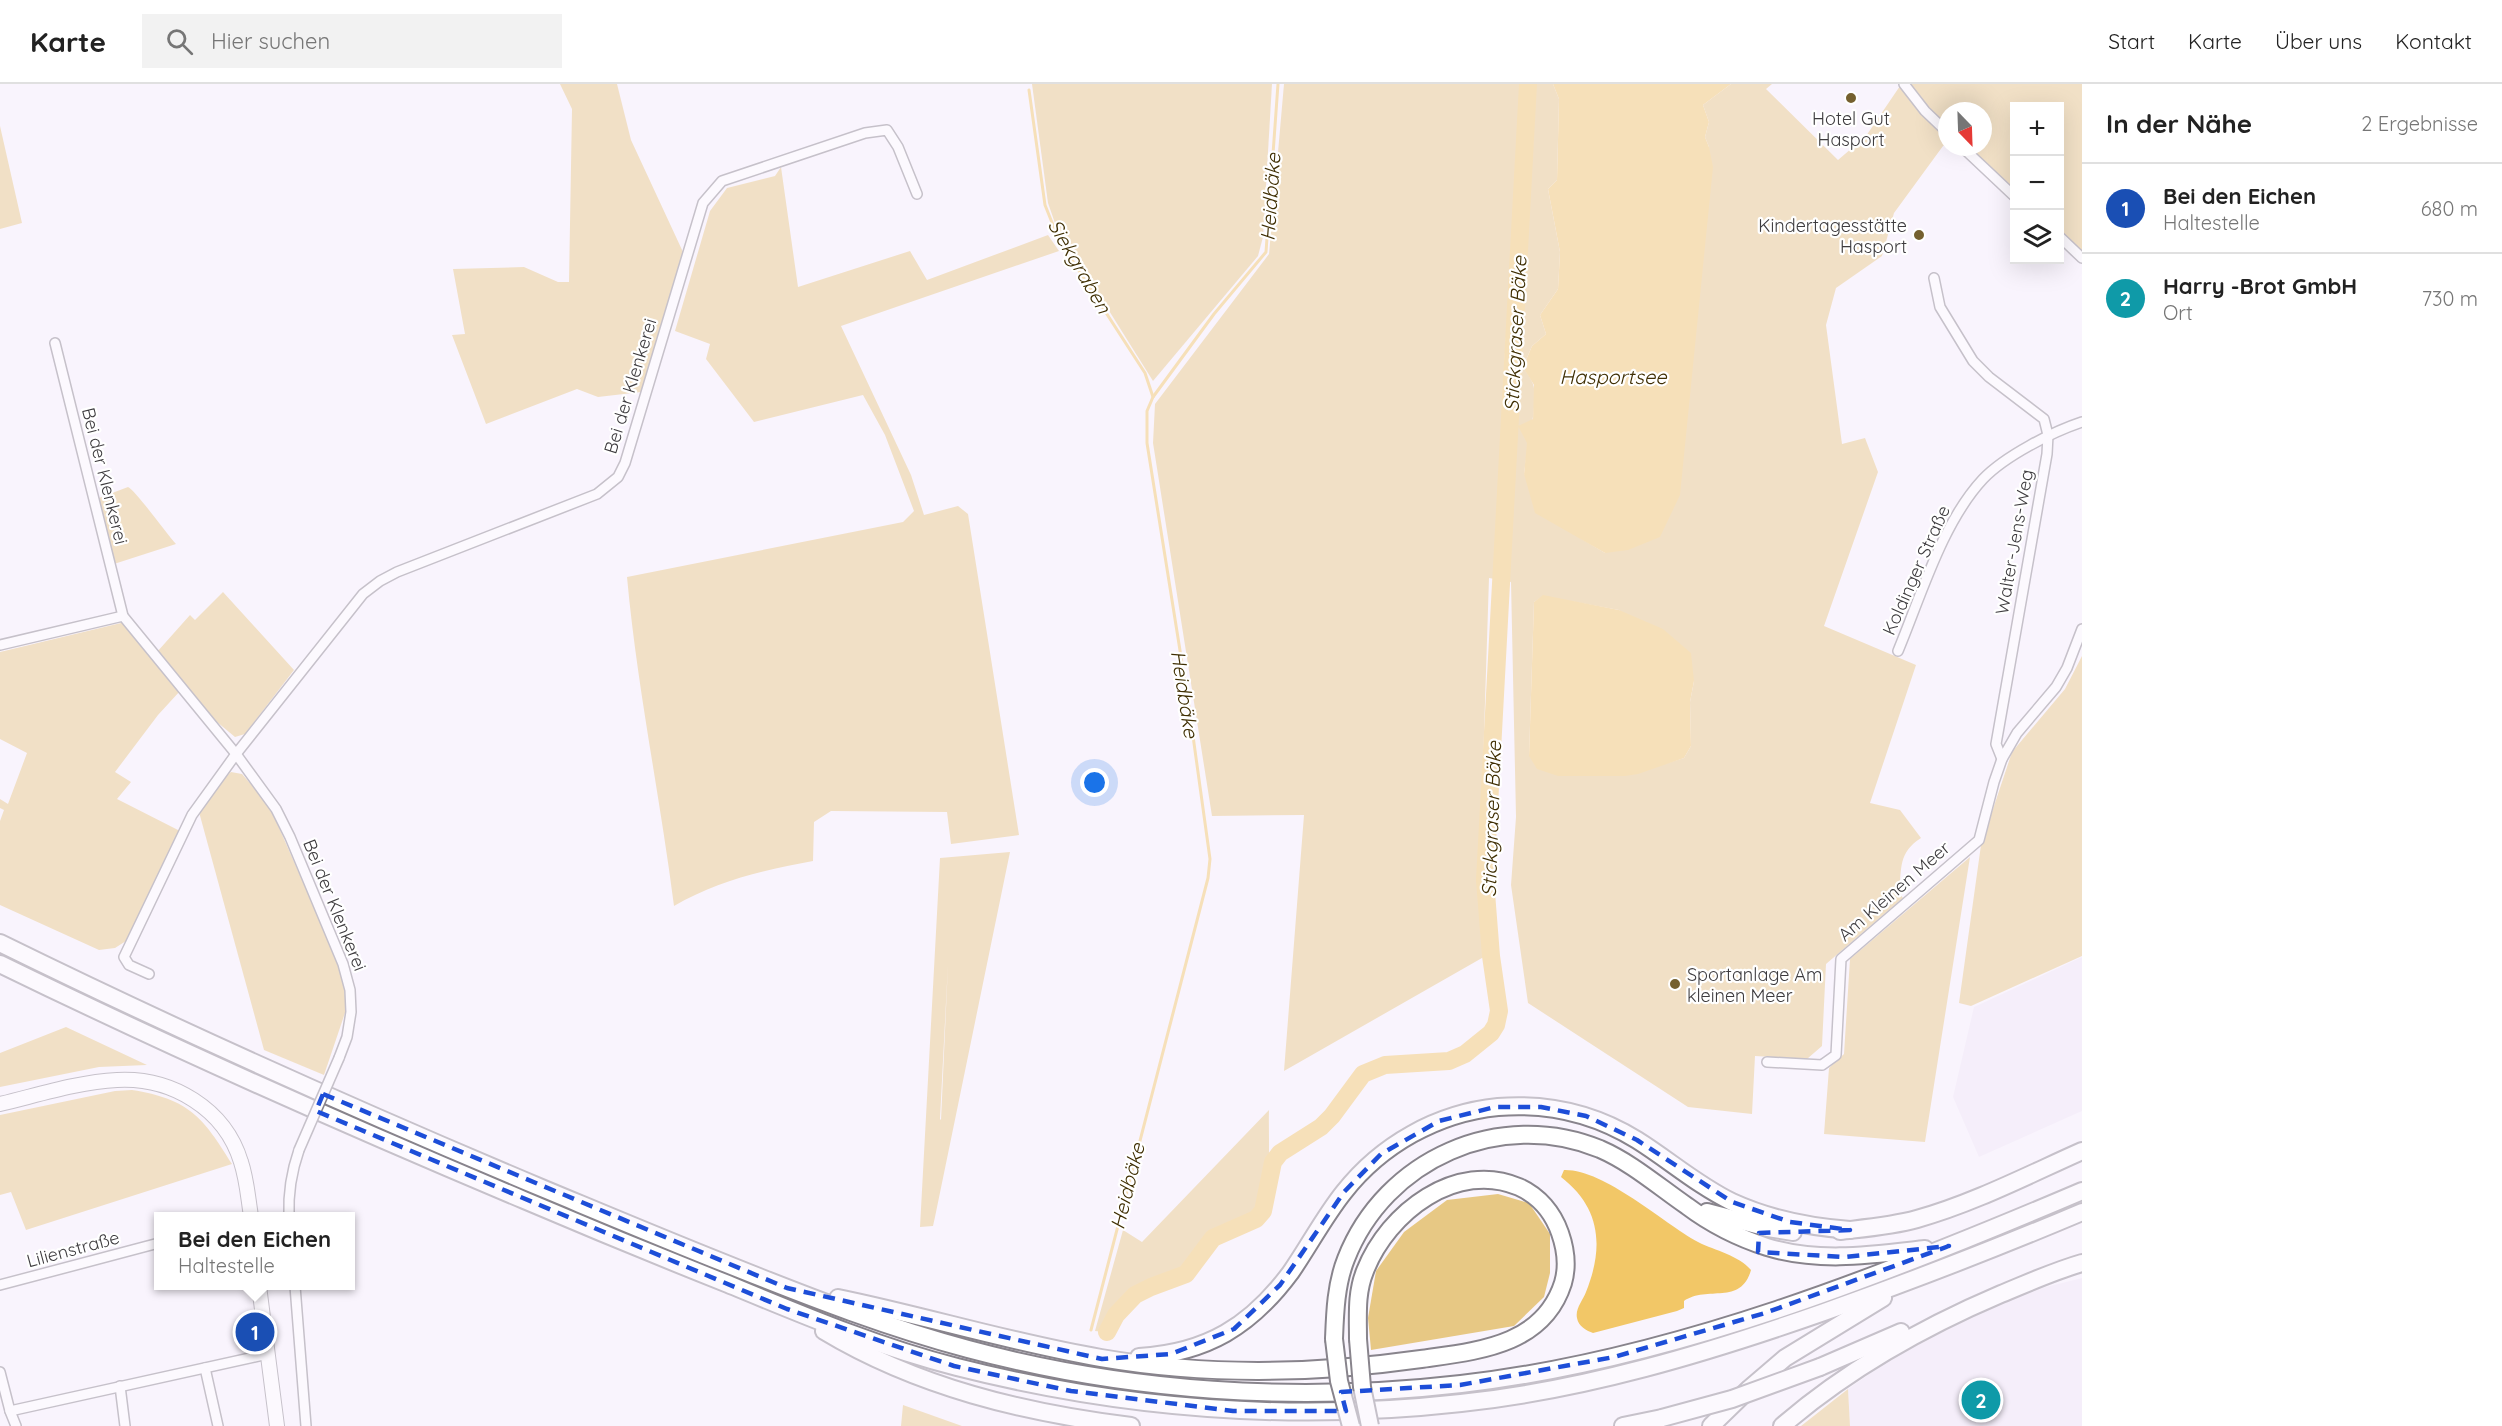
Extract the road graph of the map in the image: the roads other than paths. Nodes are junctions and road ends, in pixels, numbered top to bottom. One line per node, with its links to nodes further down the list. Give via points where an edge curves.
1 (1904, 84): 2 (street)
2 (1938, 123)
3 (1972, 156): 4 (street)
4 (2010, 192)
5 (917, 194): 17 (street, Bei der Klenkerei, via 887,130 865,133 722,181 703,202 618,477 597,494 380,581 363,594)
6 (2064, 241): 7 (street)
7 (2082, 258)
8 (1934, 278): 11 (street, via 1940,307 1973,361 2044,419)
9 (55, 343): 12 (street, Bei der Klenkerei)
10 (2082, 422): 11 (street, Koldinger Straße)
11 (2048, 435): 15 (street, Koldinger Straße, via 1985,477 1966,501 1948,531); 16 (street, Walter-Jens-Weg)
12 (123, 616): 14 (street); 17 (street, Bei der Klenkerei)
13 (2082, 629): 18 (street, Am Kleinen Meer, via 2056,687)
14 (0, 645)
15 (1898, 651)
16 (2011, 654): 18 (street, Am Kleinen Meer, via 1996,744)
17 (236, 754): 21 (street, Bei der Klenkerei, via 192,815 126,951 124,957 129,964); 28 (street, Bei der Klenkerei, bridge, via 276,809 343,964 350,990 347,1037 291,1172)
18 (2002, 759): 22 (street, Am Kleinen Meer, via 1979,840 1840,959 1836,1055 1822,1065)
19 (0, 944): 36 (highway, via 489,1166)
20 (0, 964): 40 (highway, via 326,1115)
21 (149, 974)
22 (1767, 1062)
23 (0, 1104): 27 (street, via 114,1080 154,1082 175,1089 201,1105 233,1143 246,1179)
24 (2082, 1151): 30 (highway, via 1942,1212 1897,1224)
25 (2082, 1191): 32 (highway)
26 (1686, 1206): 30 (highway, via 1787,1231); 32 (highway, via 1746,1239 1814,1256 1866,1256); 55 (highway, bridge, via 1630,1165 1600,1150 1579,1142 1528,1134 1481,1139 1458,1146 1408,1174 1371,1213 1343,1268 1334,1339 1339,1381)
27 (250, 1212)
28 (290, 1212)
29 (2082, 1212): 34 (highway)
30 (1850, 1230): 42 (highway, via 1798,1224 1732,1202 1637,1140 1586,1116 1526,1106 1480,1110 1452,1116 1381,1154 1344,1192 1280,1285 1234,1329 1201,1346 1171,1354)
31 (154, 1244): 35 (street, Lilienstraße)
32 (1949, 1246): 36 (highway, via 1765,1313 1614,1357 1532,1375 1460,1385 1314,1394 1176,1387 1040,1366 906,1331)
33 (2082, 1263): 39 (highway)
34 (1903, 1284): 40 (highway, via 1767,1332 1610,1377 1462,1403 1316,1412 1233,1411 1071,1391 954,1366); 58 (highway, via 1785,1358)
35 (0, 1285)
36 (787, 1288): 42 (highway)
37 (260, 1290): 41 (street)
38 (295, 1290): 52 (street)
39 (1969, 1308): 57 (highway, bridge, via 1732,1399); 59 (highway, via 1874,1357)
40 (787, 1309): 47 (highway, via 895,1368 987,1398)
41 (268, 1354): 43 (street); 51 (street)
42 (1102, 1359): 56 (highway, bridge, via 1207,1370 1311,1370 1383,1365 1496,1345 1521,1335 1544,1318 1558,1297 1566,1274 1565,1248 1557,1224 1543,1203 1525,1190 1505,1181 1454,1183 1427,1196 1400,1218 1380,1242 1365,1270 1358,1297 1358,1338 1362,1387)
43 (205, 1368): 45 (street); 50 (street)
44 (0, 1372): 46 (street)
45 (120, 1386): 46 (street); 49 (street)
46 (10, 1411): 48 (street)
47 (1077, 1419): 53 (highway); 54 (highway)
48 (16, 1426)
49 (125, 1426)
50 (218, 1426)
51 (277, 1426)
52 (306, 1426)
53 (1098, 1426)
54 (1131, 1426)
55 (1351, 1426)
56 (1370, 1426)
57 (1623, 1426)
58 (1711, 1426)
59 (1782, 1426)

